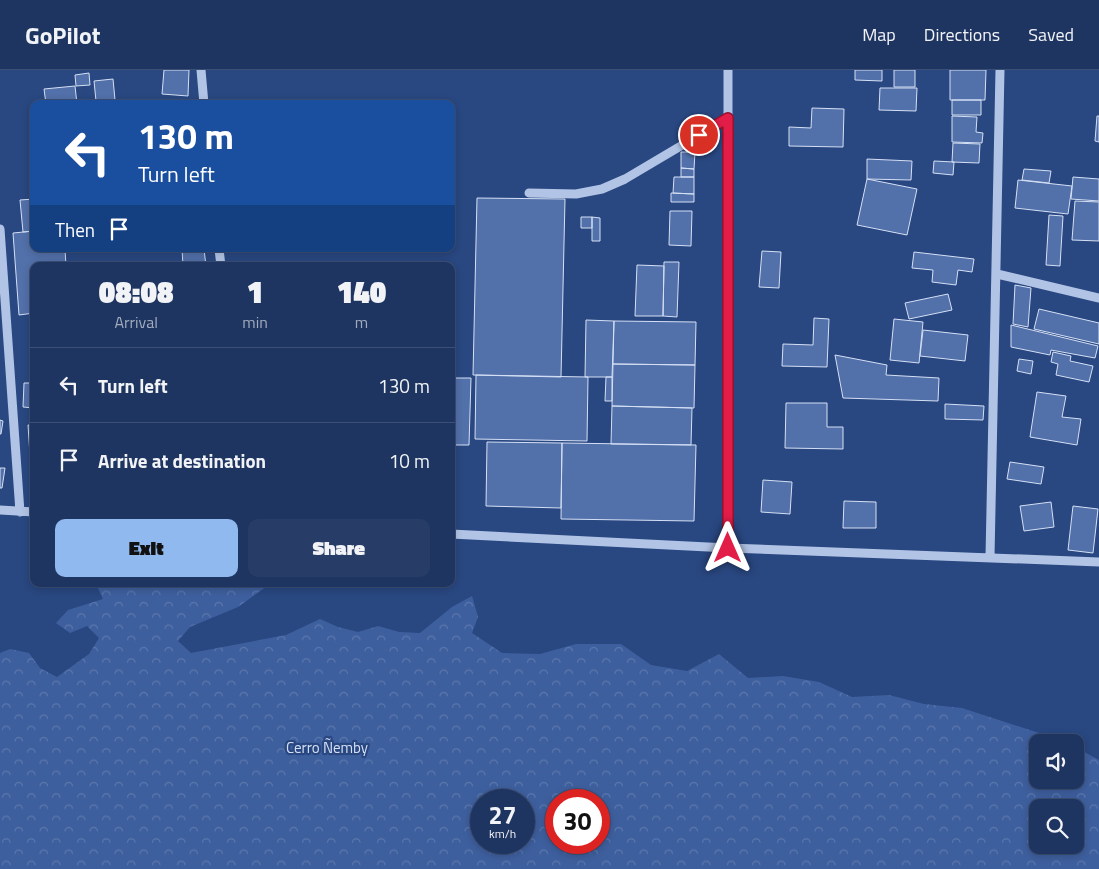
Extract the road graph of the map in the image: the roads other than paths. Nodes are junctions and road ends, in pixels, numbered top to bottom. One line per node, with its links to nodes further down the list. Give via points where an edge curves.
1 (201, 70): 4 (street)
2 (728, 70): 5 (street)
3 (1000, 70): 8 (street)
4 (204, 100)
5 (728, 118): 6 (street, via 625,179 602,189 576,194); 14 (street)
6 (529, 193)
7 (0, 229): 11 (street)
8 (998, 274): 9 (street); 15 (street)
9 (1099, 298)
10 (0, 510): 11 (street)
11 (20, 512): 12 (street)
12 (30, 512)
13 (455, 534): 14 (street)
14 (728, 548): 15 (street)
15 (990, 557): 16 (street)
16 (1099, 562)

